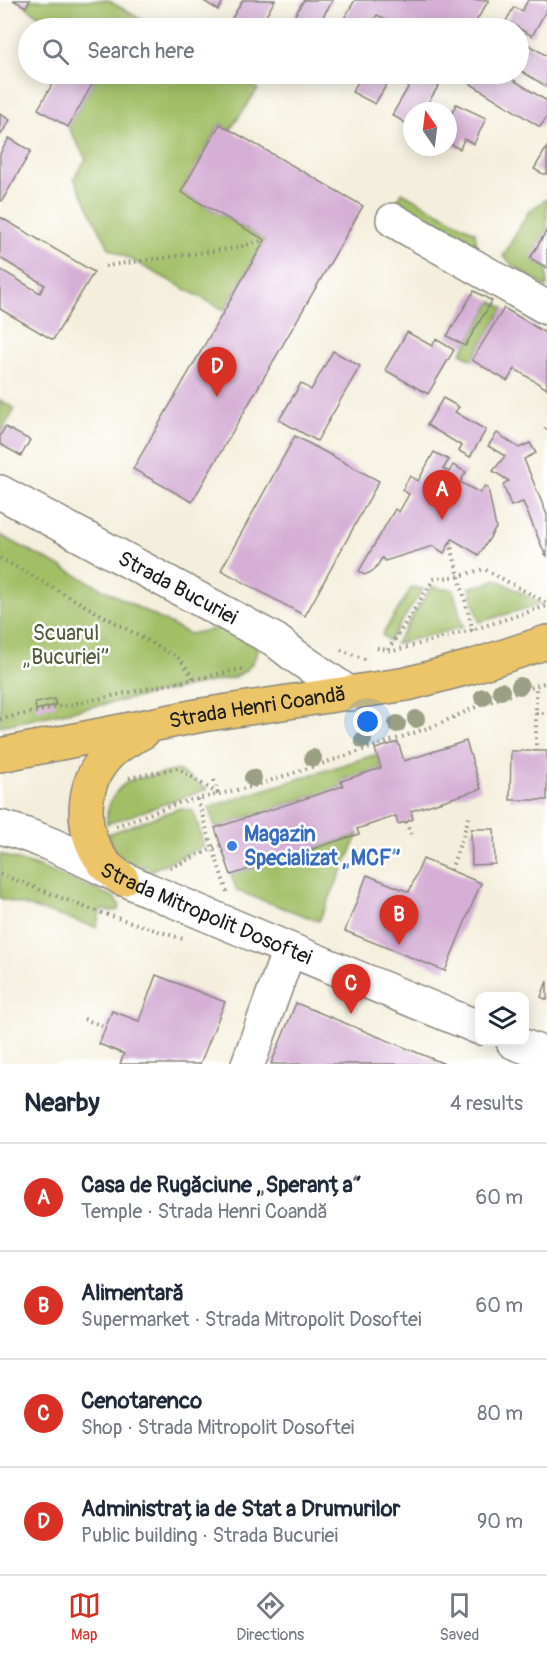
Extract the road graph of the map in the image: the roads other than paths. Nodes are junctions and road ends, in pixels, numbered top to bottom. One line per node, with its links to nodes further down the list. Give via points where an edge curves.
1 (393, 220): 2 (street)
2 (547, 308)
3 (0, 492): 5 (street, Strada Bucuriei, via 274,640)
4 (547, 642): 5 (main road, Strada Henri Coandă, via 412,683)
5 (350, 694): 6 (main road, Strada Henri Coandă)
6 (167, 722): 7 (main road, Strada Henri Coandă); 9 (main road, via 126,741 108,756 94,775 87,797 86,821 92,843 104,863)
7 (0, 755)
8 (0, 827): 9 (street, Strada Mitropolit Dosoftei, via 23,833)
9 (122, 879): 10 (street, Strada Mitropolit Dosoftei)
10 (289, 950): 11 (street, Strada Mitropolit Dosoftei); 14 (street)
11 (475, 1026)
12 (525, 1046): 13 (street)
13 (547, 1055)
14 (248, 1064)

